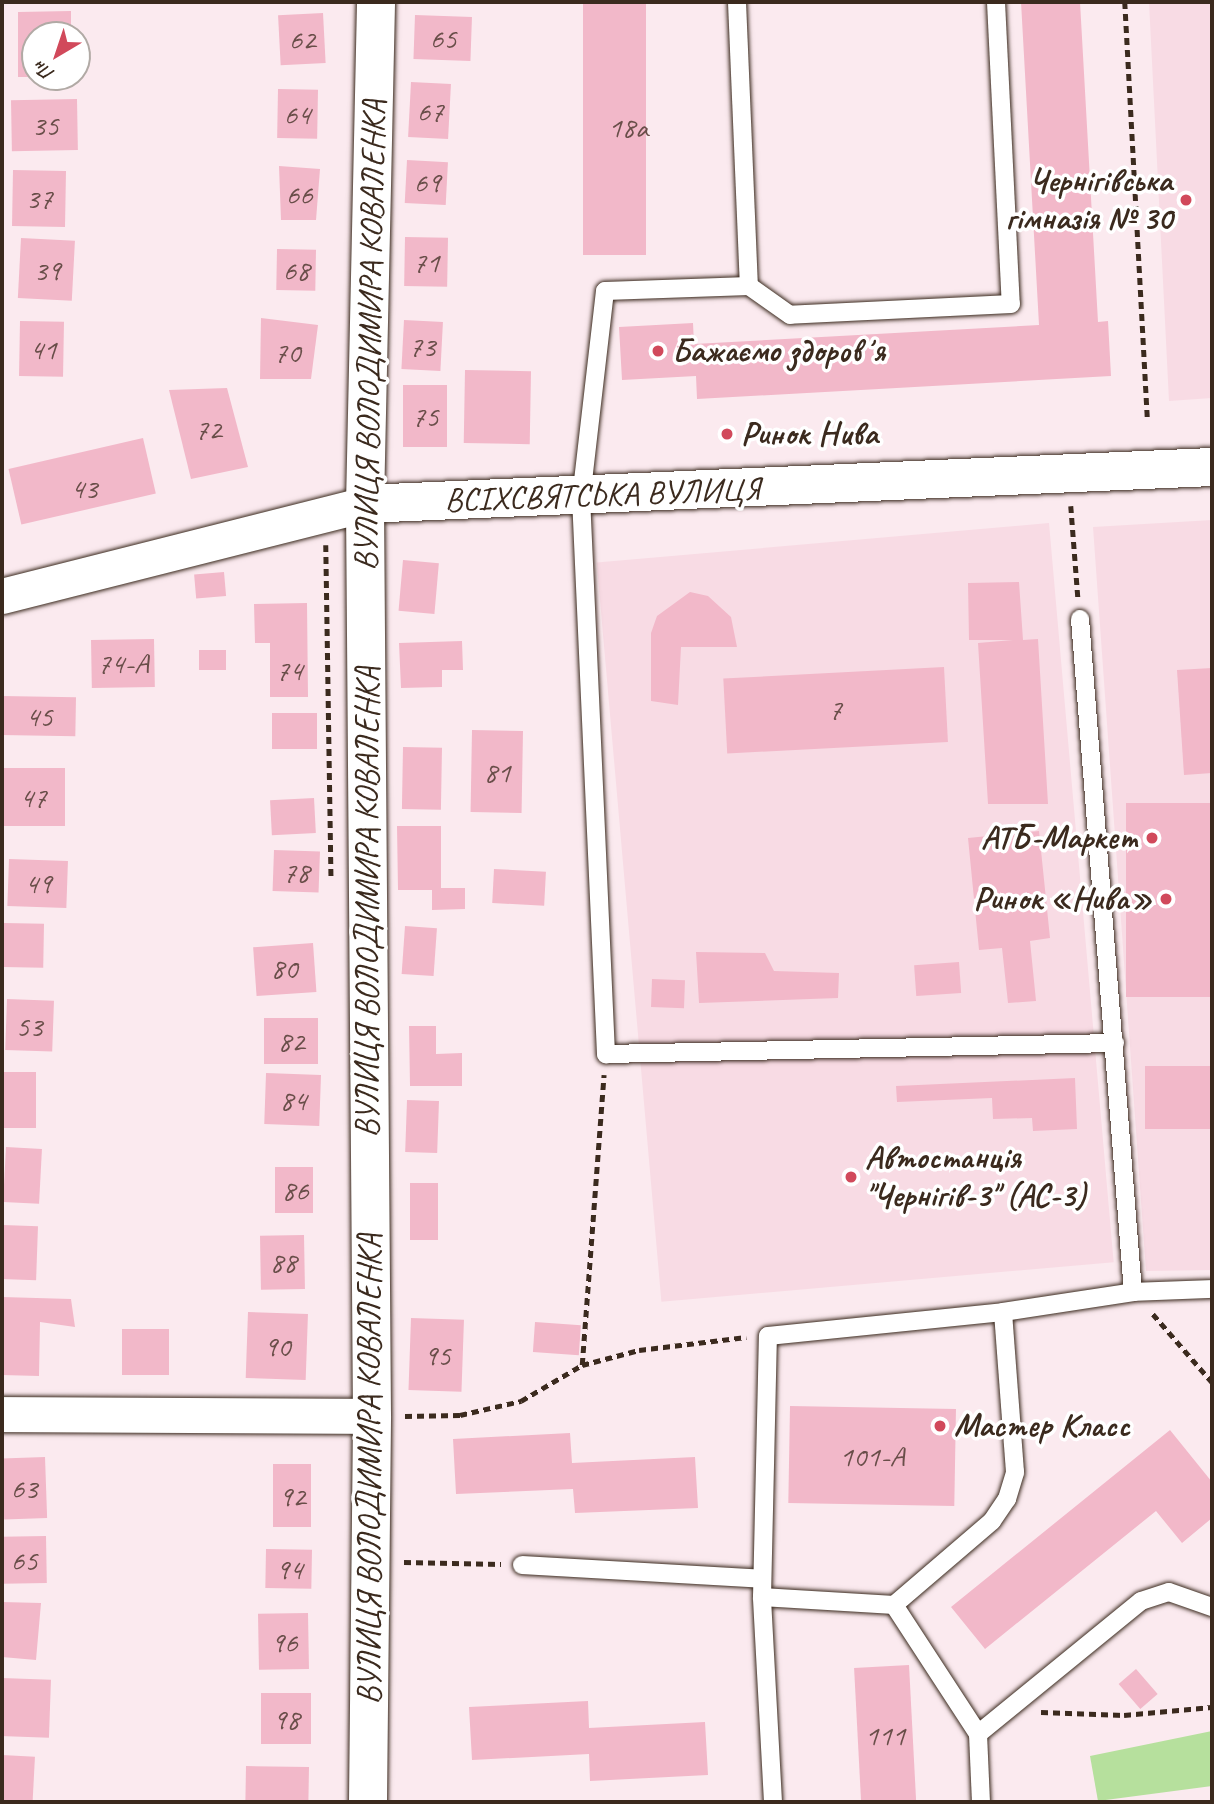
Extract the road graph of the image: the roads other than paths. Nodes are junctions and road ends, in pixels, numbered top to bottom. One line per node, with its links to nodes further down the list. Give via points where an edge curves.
1 (376, 2): 7 (street, ВУЛИЦЯ ВОЛОДИМИРА КОВАЛЕНКА)
2 (737, 2): 4 (lane)
3 (996, 2): 4 (lane, via 1011,304 790,315)
4 (749, 286): 6 (lane, via 606,291)
5 (1212, 467): 6 (street, ВСІХСВЯТСЬКА ВУЛИЦЯ)
6 (581, 497): 7 (street, ВСІХСВЯТСЬКА ВУЛИЦЯ); 10 (lane, via 606,1054)
7 (365, 504): 8 (street, ВСІХСВЯТСЬКА ВУЛИЦЯ); 15 (street, ВУЛИЦЯ ВОЛОДИМИРА КОВАЛЕНКА)
8 (2, 596)
9 (1080, 619): 10 (lane)
10 (1115, 1043): 12 (lane)
11 (1212, 1289): 12 (lane)
12 (1133, 1292): 13 (lane)
13 (1003, 1312): 17 (lane, via 768,1336); 18 (lane, via 1015,1472 1007,1499 992,1521)
14 (2, 1413): 15 (street)
15 (372, 1416): 21 (street, ВУЛИЦЯ ВОЛОДИМИРА КОВАЛЕНКА)
16 (522, 1565): 17 (lane)
17 (762, 1588): 18 (lane); 22 (lane)
18 (894, 1605): 20 (lane)
19 (1212, 1607): 20 (lane, via 1169,1592 1141,1601)
20 (978, 1734): 23 (lane)
21 (368, 1802)
22 (773, 1802)
23 (981, 1802)

